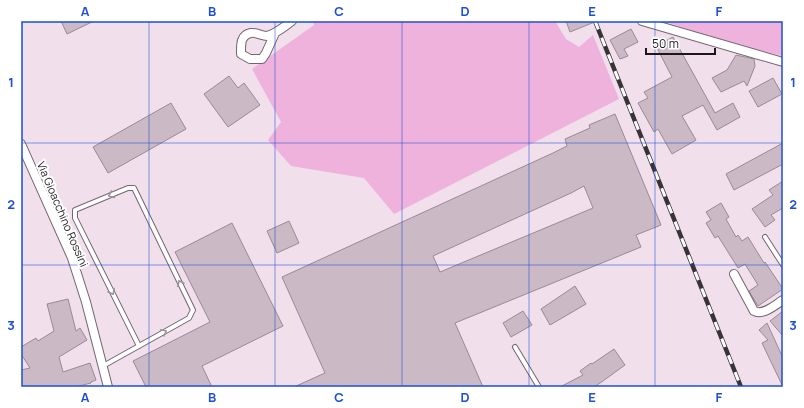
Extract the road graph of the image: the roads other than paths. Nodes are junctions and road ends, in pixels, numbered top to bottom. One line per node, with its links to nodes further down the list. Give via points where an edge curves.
1 (292, 21): 3 (street)
2 (642, 21): 4 (street)
3 (275, 33): 3 (street, via 266,36 251,33 243,37 240,43 241,54 250,59 262,59)
4 (783, 62)
5 (21, 144): 12 (street, Via Gioacchino Rossini, via 72,258)
6 (765, 238): 7 (lane)
7 (783, 265)
8 (734, 274): 9 (street, via 754,311 760,313)
9 (783, 300)
10 (139, 346): 10 (lane, one-way to 10, via 189,318 193,310 134,188 128,188 75,210 74,218); 12 (lane)
11 (516, 347): 14 (lane)
12 (102, 366): 13 (street, Via Gioacchino Rossini)
13 (108, 387)
14 (539, 387)

